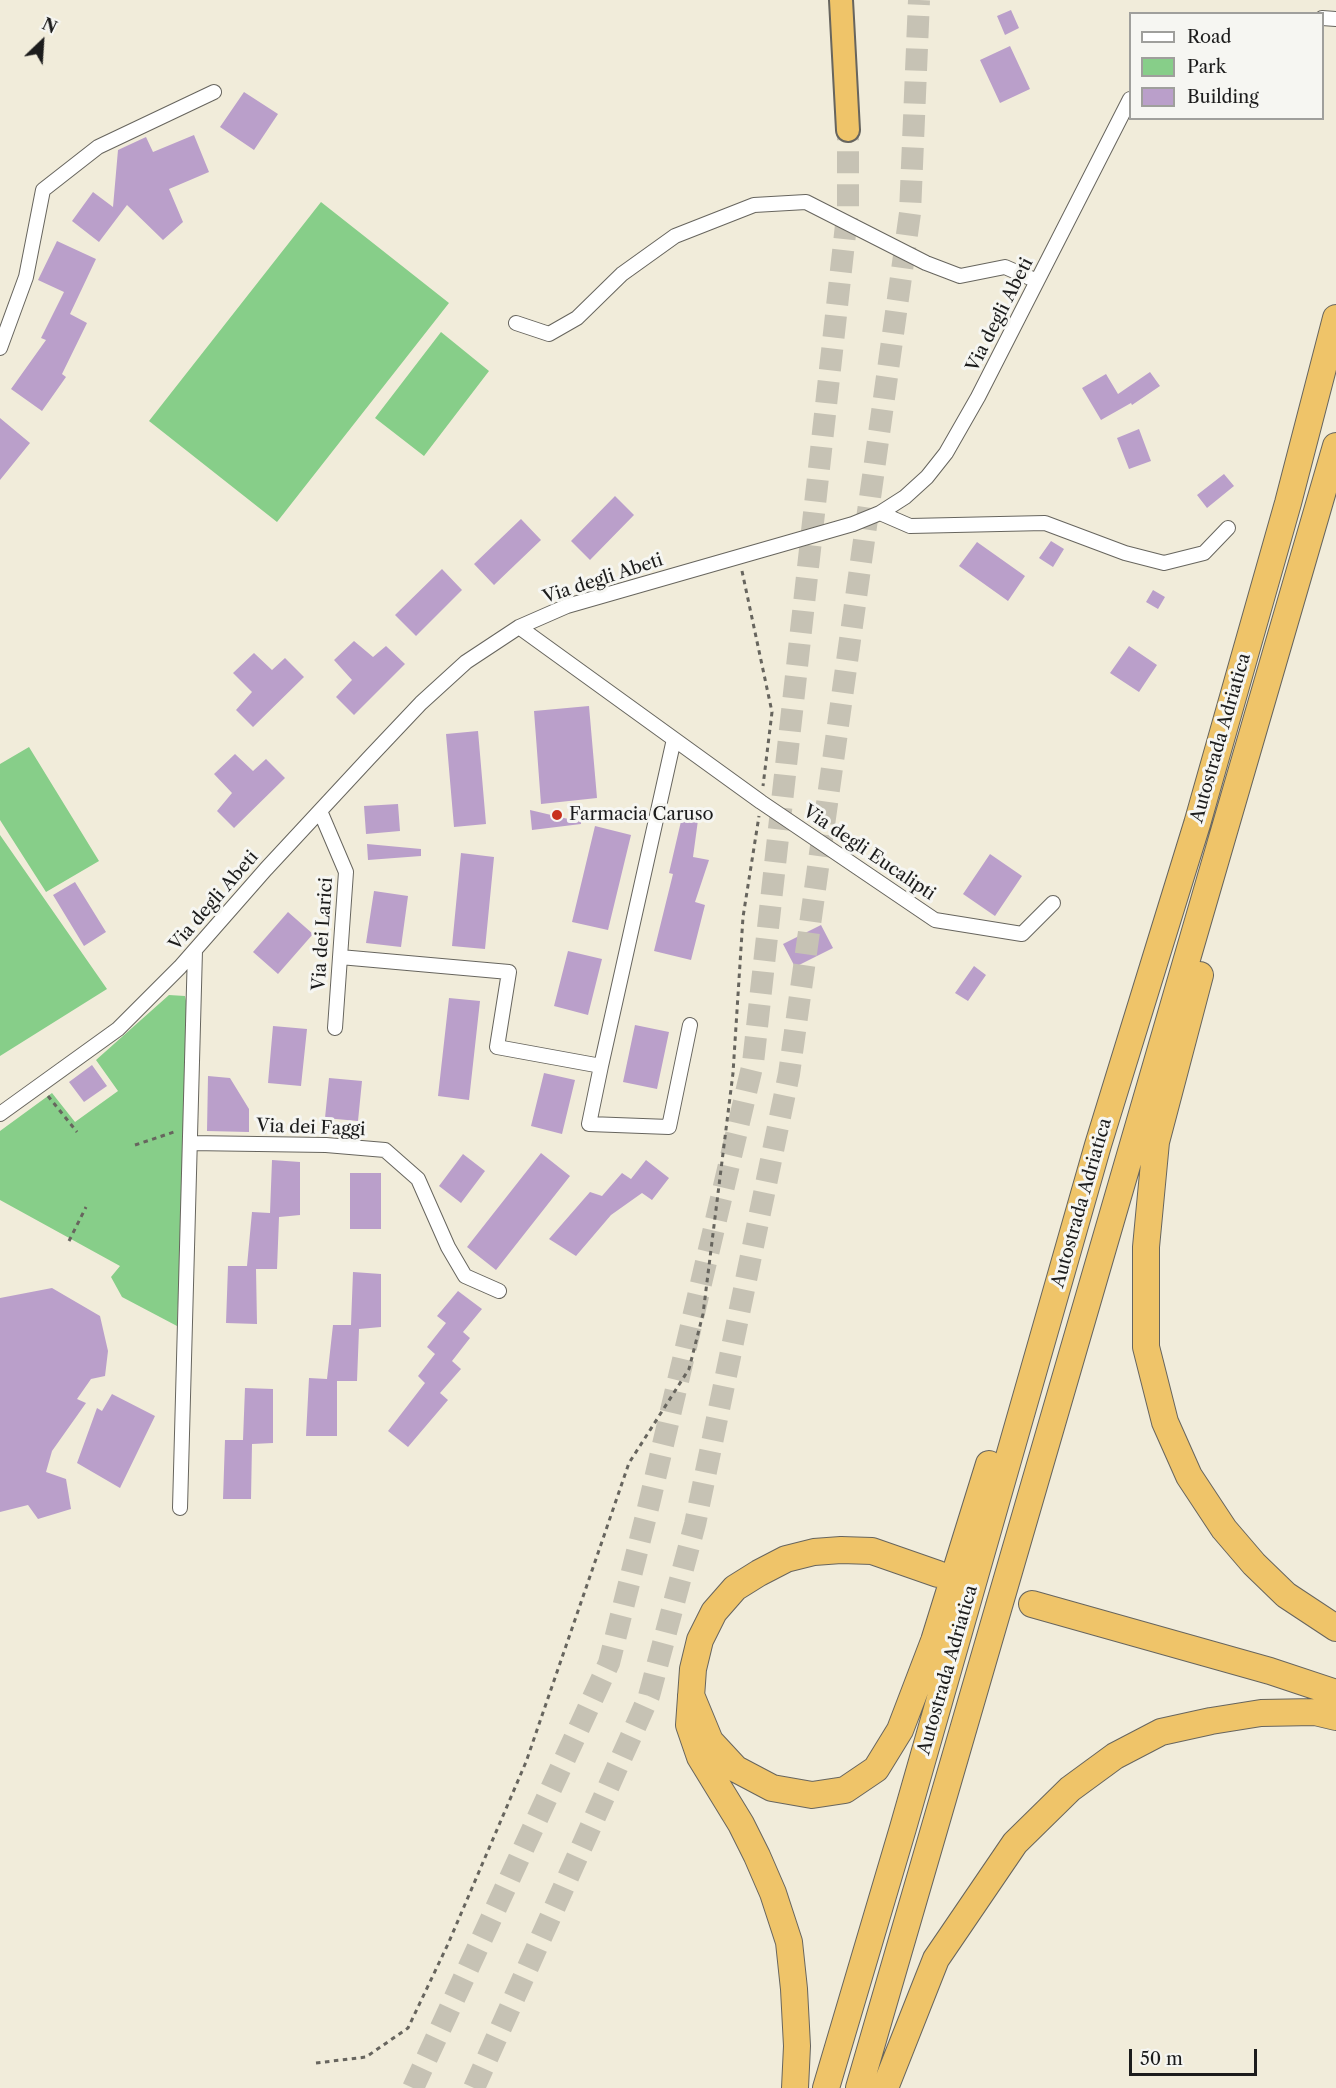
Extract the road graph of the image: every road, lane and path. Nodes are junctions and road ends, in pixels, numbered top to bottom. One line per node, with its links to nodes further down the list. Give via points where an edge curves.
1 (841, 0): 4 (highway)
2 (214, 92): 8 (street, via 98,147 42,190 26,277)
3 (1129, 103): 5 (street, Via degli Abeti)
4 (848, 130)
5 (1037, 281): 7 (street, via 1005,267 960,276 926,263 806,202 754,204 675,236 622,274 578,318 549,334); 10 (street, Via degli Abeti, via 946,453 927,477)
6 (1336, 318): 30 (highway, Autostrada Adriatica, via 1200,813)
7 (516, 323)
8 (0, 348)
9 (1336, 446): 13 (highway, Autostrada Adriatica)
10 (880, 513): 11 (street, via 909,526 1045,523 1164,563 1204,552); 12 (street, Via degli Abeti)
11 (1228, 528)
12 (739, 556): 14 (street, Via degli Abeti, via 567,606); 16 (path, via 772,712)
13 (1286, 619): 37 (highway, via 1247,802 1156,1142 1146,1247 1146,1347 1165,1422 1189,1476 1224,1529 1286,1595); 44 (highway, Autostrada Adriatica)
14 (519, 627): 15 (street, Via degli Eucalipti); 17 (street, Via degli Abeti, via 466,662 421,703)
15 (674, 739): 16 (street, Via degli Eucalipti); 23 (street)
16 (761, 802): 18 (street, Via degli Eucalipti, via 935,920 1022,934); 41 (path, via 743,917 733,1073 703,1314 689,1369 629,1463 526,1762 408,2028 366,2057)
17 (320, 811): 19 (street, Via degli Abeti); 20 (street, Via dei Larici, via 346,872)
18 (1053, 903)
19 (195, 950): 24 (street, Via degli Abeti, via 118,1029); 26 (street)
20 (340, 957): 22 (street, Via dei Larici); 23 (street, via 509,972 497,1047)
21 (690, 1025): 23 (street, via 669,1127 589,1124)
22 (335, 1028)
23 (602, 1066)
24 (39, 1086): 25 (street, Via degli Abeti); 27 (path)
25 (0, 1114)
26 (190, 1127): 28 (street); 29 (path)
27 (77, 1132)
28 (190, 1143): 33 (street, Via dei Faggi, via 385,1150 418,1179 465,1276); 34 (street)
29 (135, 1145)
30 (1098, 1145): 39 (highway, via 1026,1347 934,1641 900,1731 876,1769 845,1790 812,1795 772,1788 736,1769 710,1741); 43 (highway, Autostrada Adriatica)
31 (86, 1207): 32 (path)
32 (69, 1241)
33 (499, 1291)
34 (180, 1508)
35 (938, 1574): 39 (highway, via 872,1551 814,1552 786,1558 735,1588 714,1612 700,1640)
36 (1032, 1604): 38 (highway)
37 (1336, 1629)
38 (1336, 1693)
39 (690, 1695): 42 (highway, via 689,1725 700,1757 741,1824 773,1893 789,1942 797,2046)
40 (1336, 1717): 45 (highway, via 1261,1713 1161,1732 1115,1756 1070,1789 1015,1843 936,1959)
41 (316, 2063)
42 (795, 2088)
43 (826, 2088)
44 (859, 2088)
45 (885, 2088)

